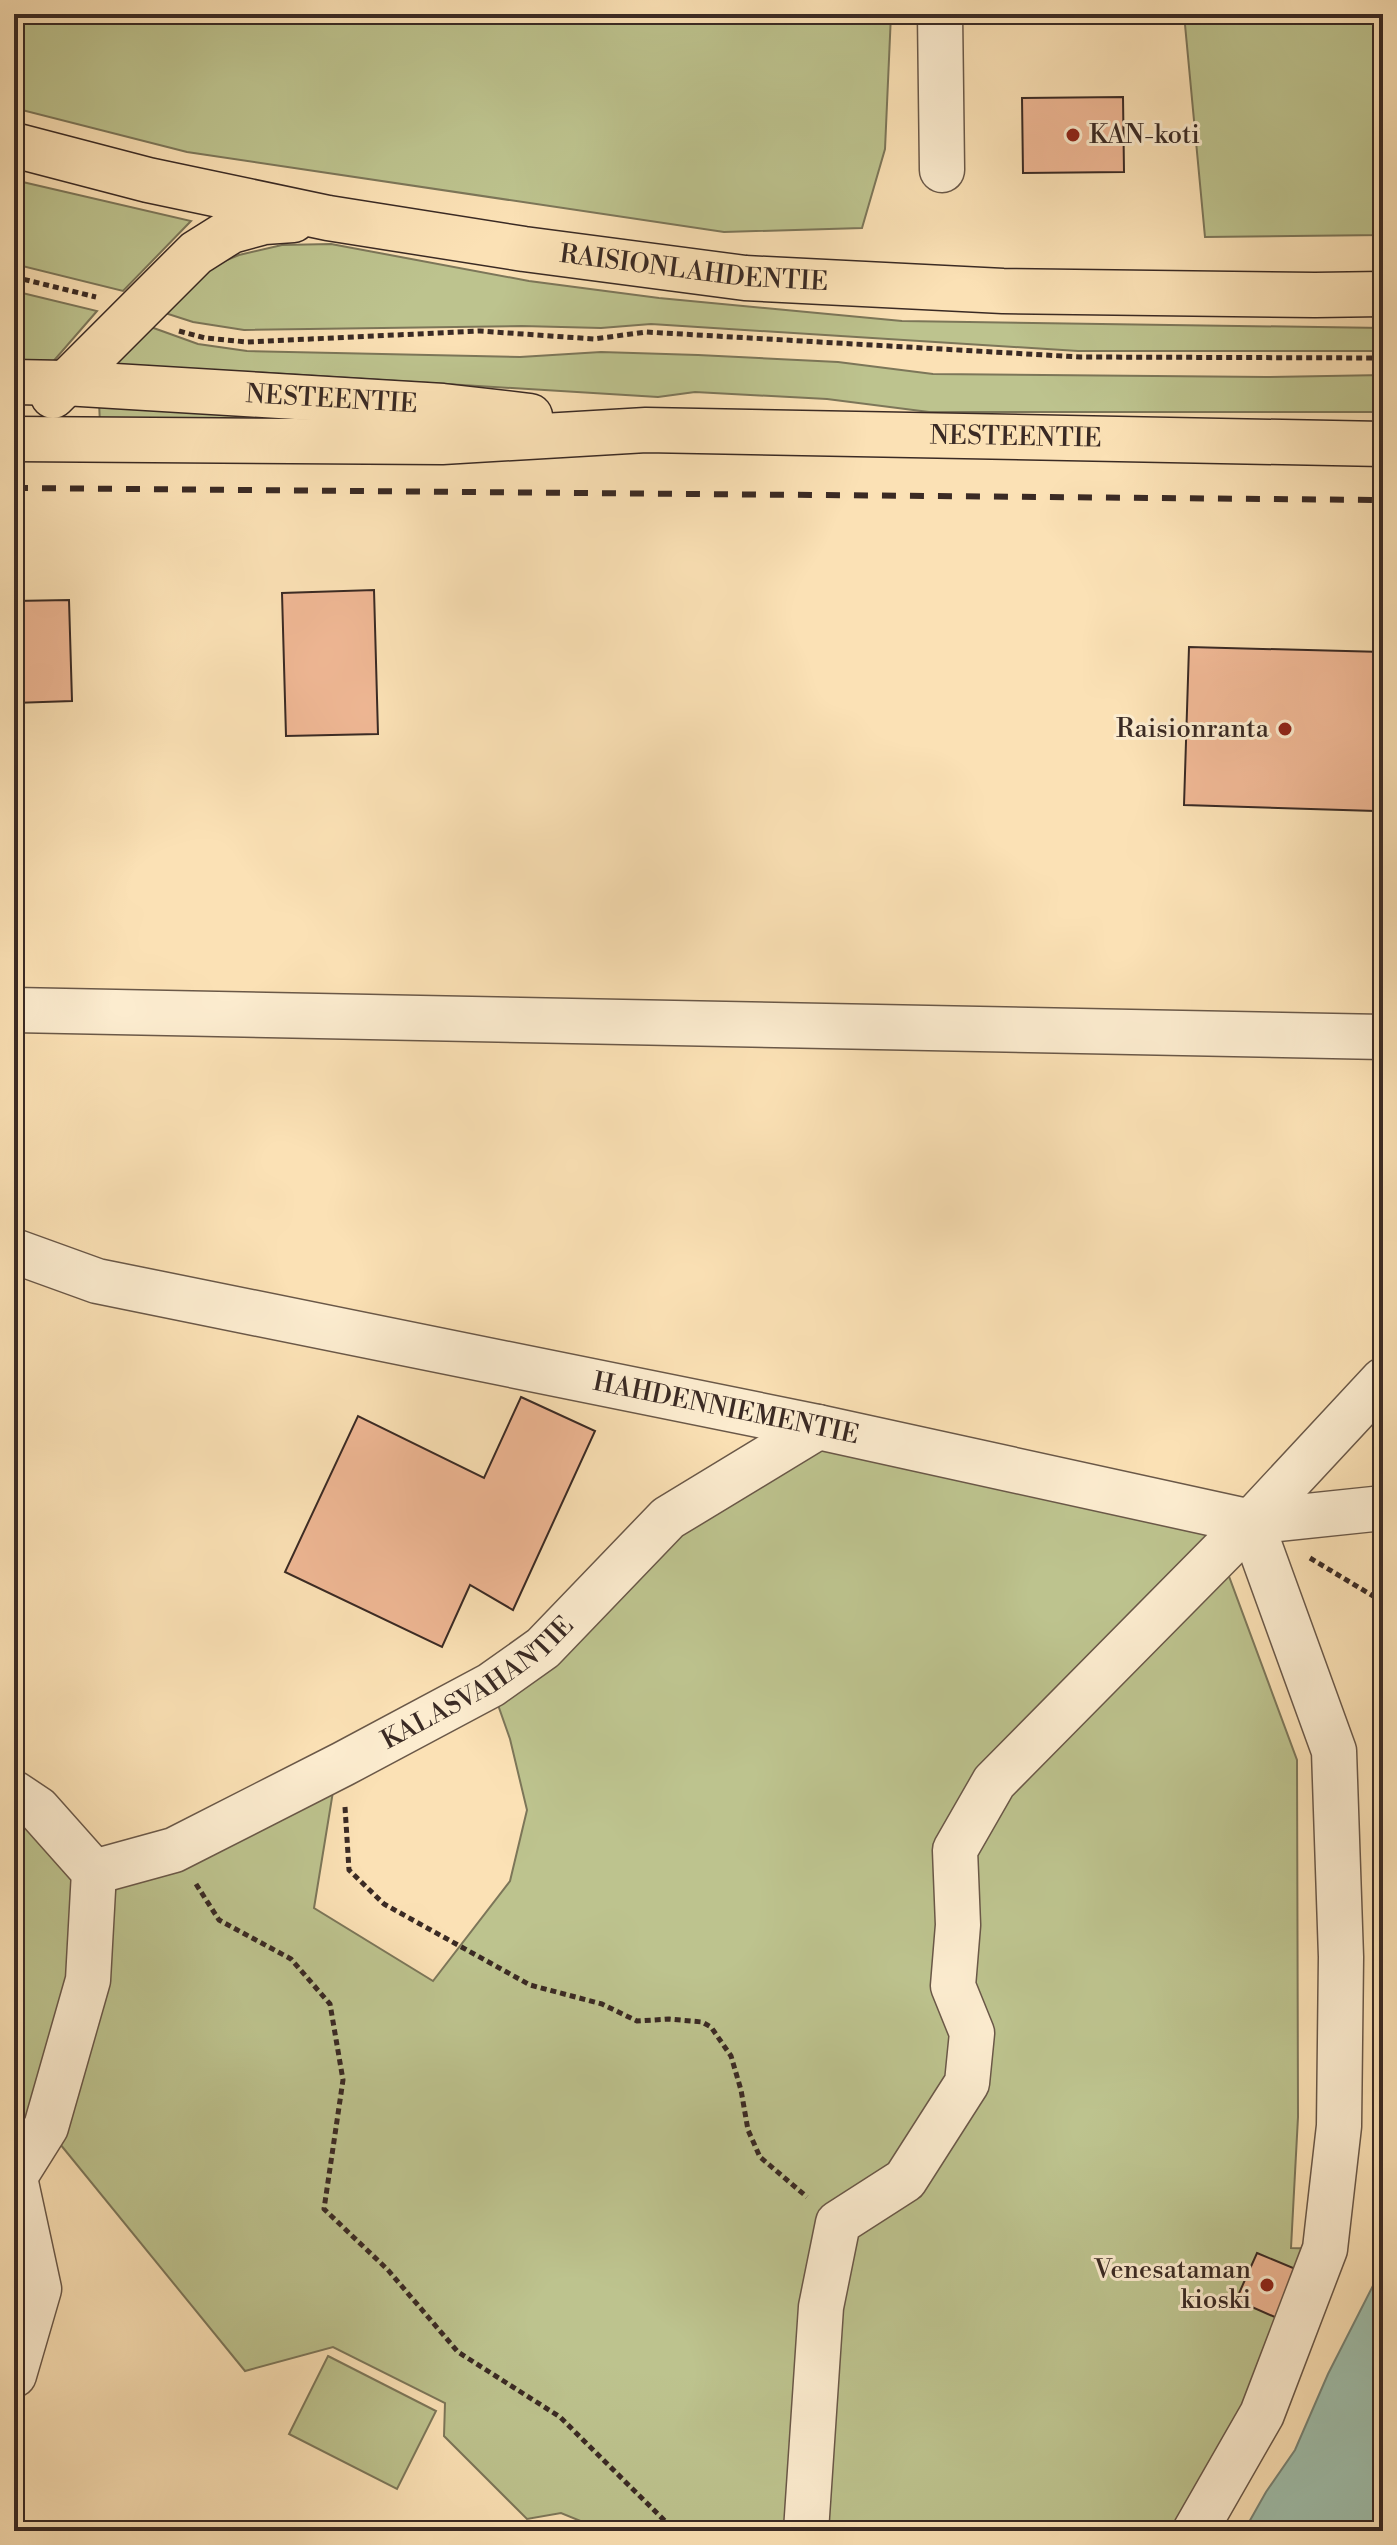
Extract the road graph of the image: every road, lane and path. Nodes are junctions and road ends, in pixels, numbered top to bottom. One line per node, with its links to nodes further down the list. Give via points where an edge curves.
1 (940, 14): 3 (street)
2 (14, 145): 4 (main road, RAISIONLAHDENTIE)
3 (942, 170)
4 (328, 218): 6 (main road, RAISIONLAHDENTIE, via 745,278 1003,291); 7 (main road, via 264,222 231,231 196,253)
5 (14, 277): 7 (path, via 102,298)
6 (1383, 294)
7 (135, 312): 8 (path, via 205,338 247,342 480,331 594,339 646,332 1080,357); 10 (main road)
8 (1383, 358)
9 (14, 382): 10 (main road, NESTEENTIE)
10 (65, 383): 11 (main road, NESTEENTIE, via 443,406); 12 (main road)
11 (646, 430): 12 (main road, NESTEENTIE, via 442,442); 13 (main road, NESTEENTIE)
12 (14, 438)
13 (1383, 444)
14 (14, 1010): 15 (street)
15 (1383, 1037)
16 (14, 1251): 18 (street, HAHDENNIEMENTIE, via 97,1281)
17 (1383, 1380): 20 (street)
18 (818, 1427): 20 (street, HAHDENNIEMENTIE); 23 (street, KALASVAHANTIE, via 668,1518 543,1648 491,1685)
19 (1383, 1508): 20 (street, HAHDENNIEMENTIE)
20 (1251, 1522): 28 (street, via 994,1782 955,1850 958,1925 953,1986 972,2033 967,2083 905,2180); 32 (street, via 1334,1751 1341,1957 1339,2126 1325,2249 1262,2414)
21 (1304, 1554): 22 (path)
22 (1383, 1602)
23 (343, 1764): 25 (street, KALASVAHANTIE); 28 (path, via 349,1870 384,1904 530,1985 602,2004 637,2021 669,2019 711,2027 731,2056 748,2130 760,2157)
24 (14, 1793): 26 (street, via 38,1809)
25 (174, 1850): 26 (street, KALASVAHANTIE); 30 (path, via 219,1920 291,1959 330,2004 343,2080 324,2209 388,2270 458,2352 560,2417)
26 (94, 1872): 27 (street, via 88,1980 46,2127)
27 (14, 2178): 29 (street, via 39,2289)
28 (838, 2223): 31 (street, via 821,2307)
29 (14, 2375)
30 (675, 2531)
31 (806, 2531)
32 (1195, 2531)

